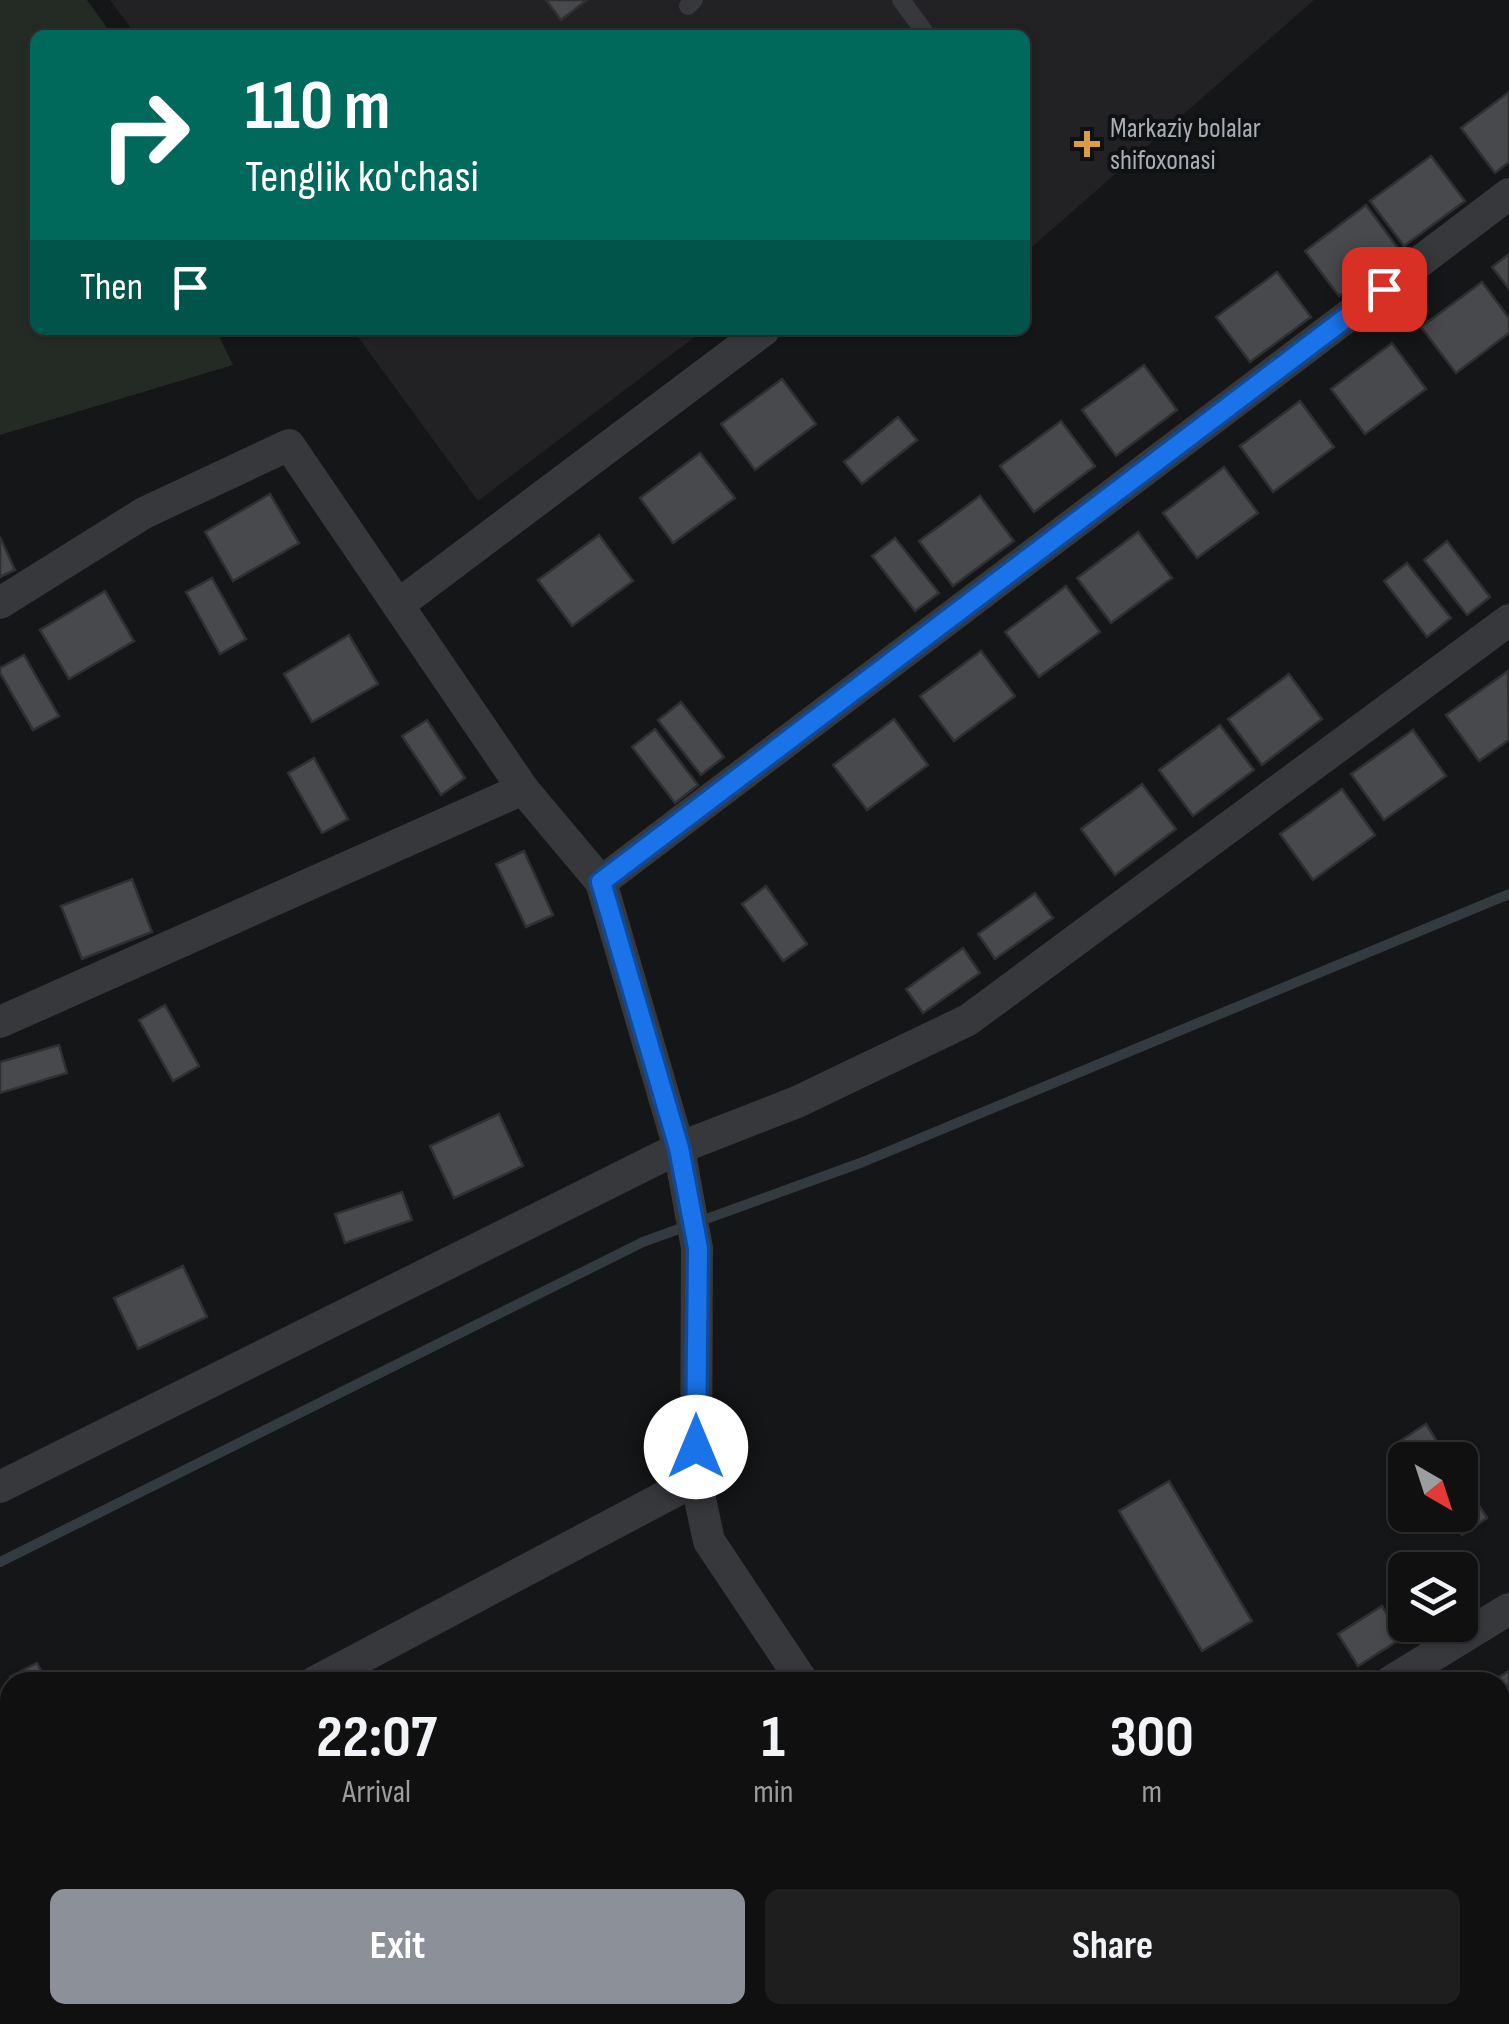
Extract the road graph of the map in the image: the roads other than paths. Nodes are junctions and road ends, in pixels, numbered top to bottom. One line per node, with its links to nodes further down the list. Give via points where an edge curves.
1 (902, 0): 2 (lane)
2 (923, 30)
3 (1509, 194): 9 (street)
4 (757, 335): 6 (street)
5 (0, 603): 6 (street, via 144,513 289,444)
6 (398, 605): 8 (street)
7 (1509, 620): 11 (street, via 968,1020 797,1102)
8 (523, 788): 9 (street); 10 (street)
9 (601, 882): 11 (street)
10 (0, 1022)
11 (679, 1148): 12 (street, via 698,1248); 13 (street)
12 (696, 1480): 15 (street); 16 (street, via 709,1541)
13 (0, 1487)
14 (1509, 1609): 17 (street)
15 (334, 1672)
16 (796, 1672)
17 (1406, 1672)

